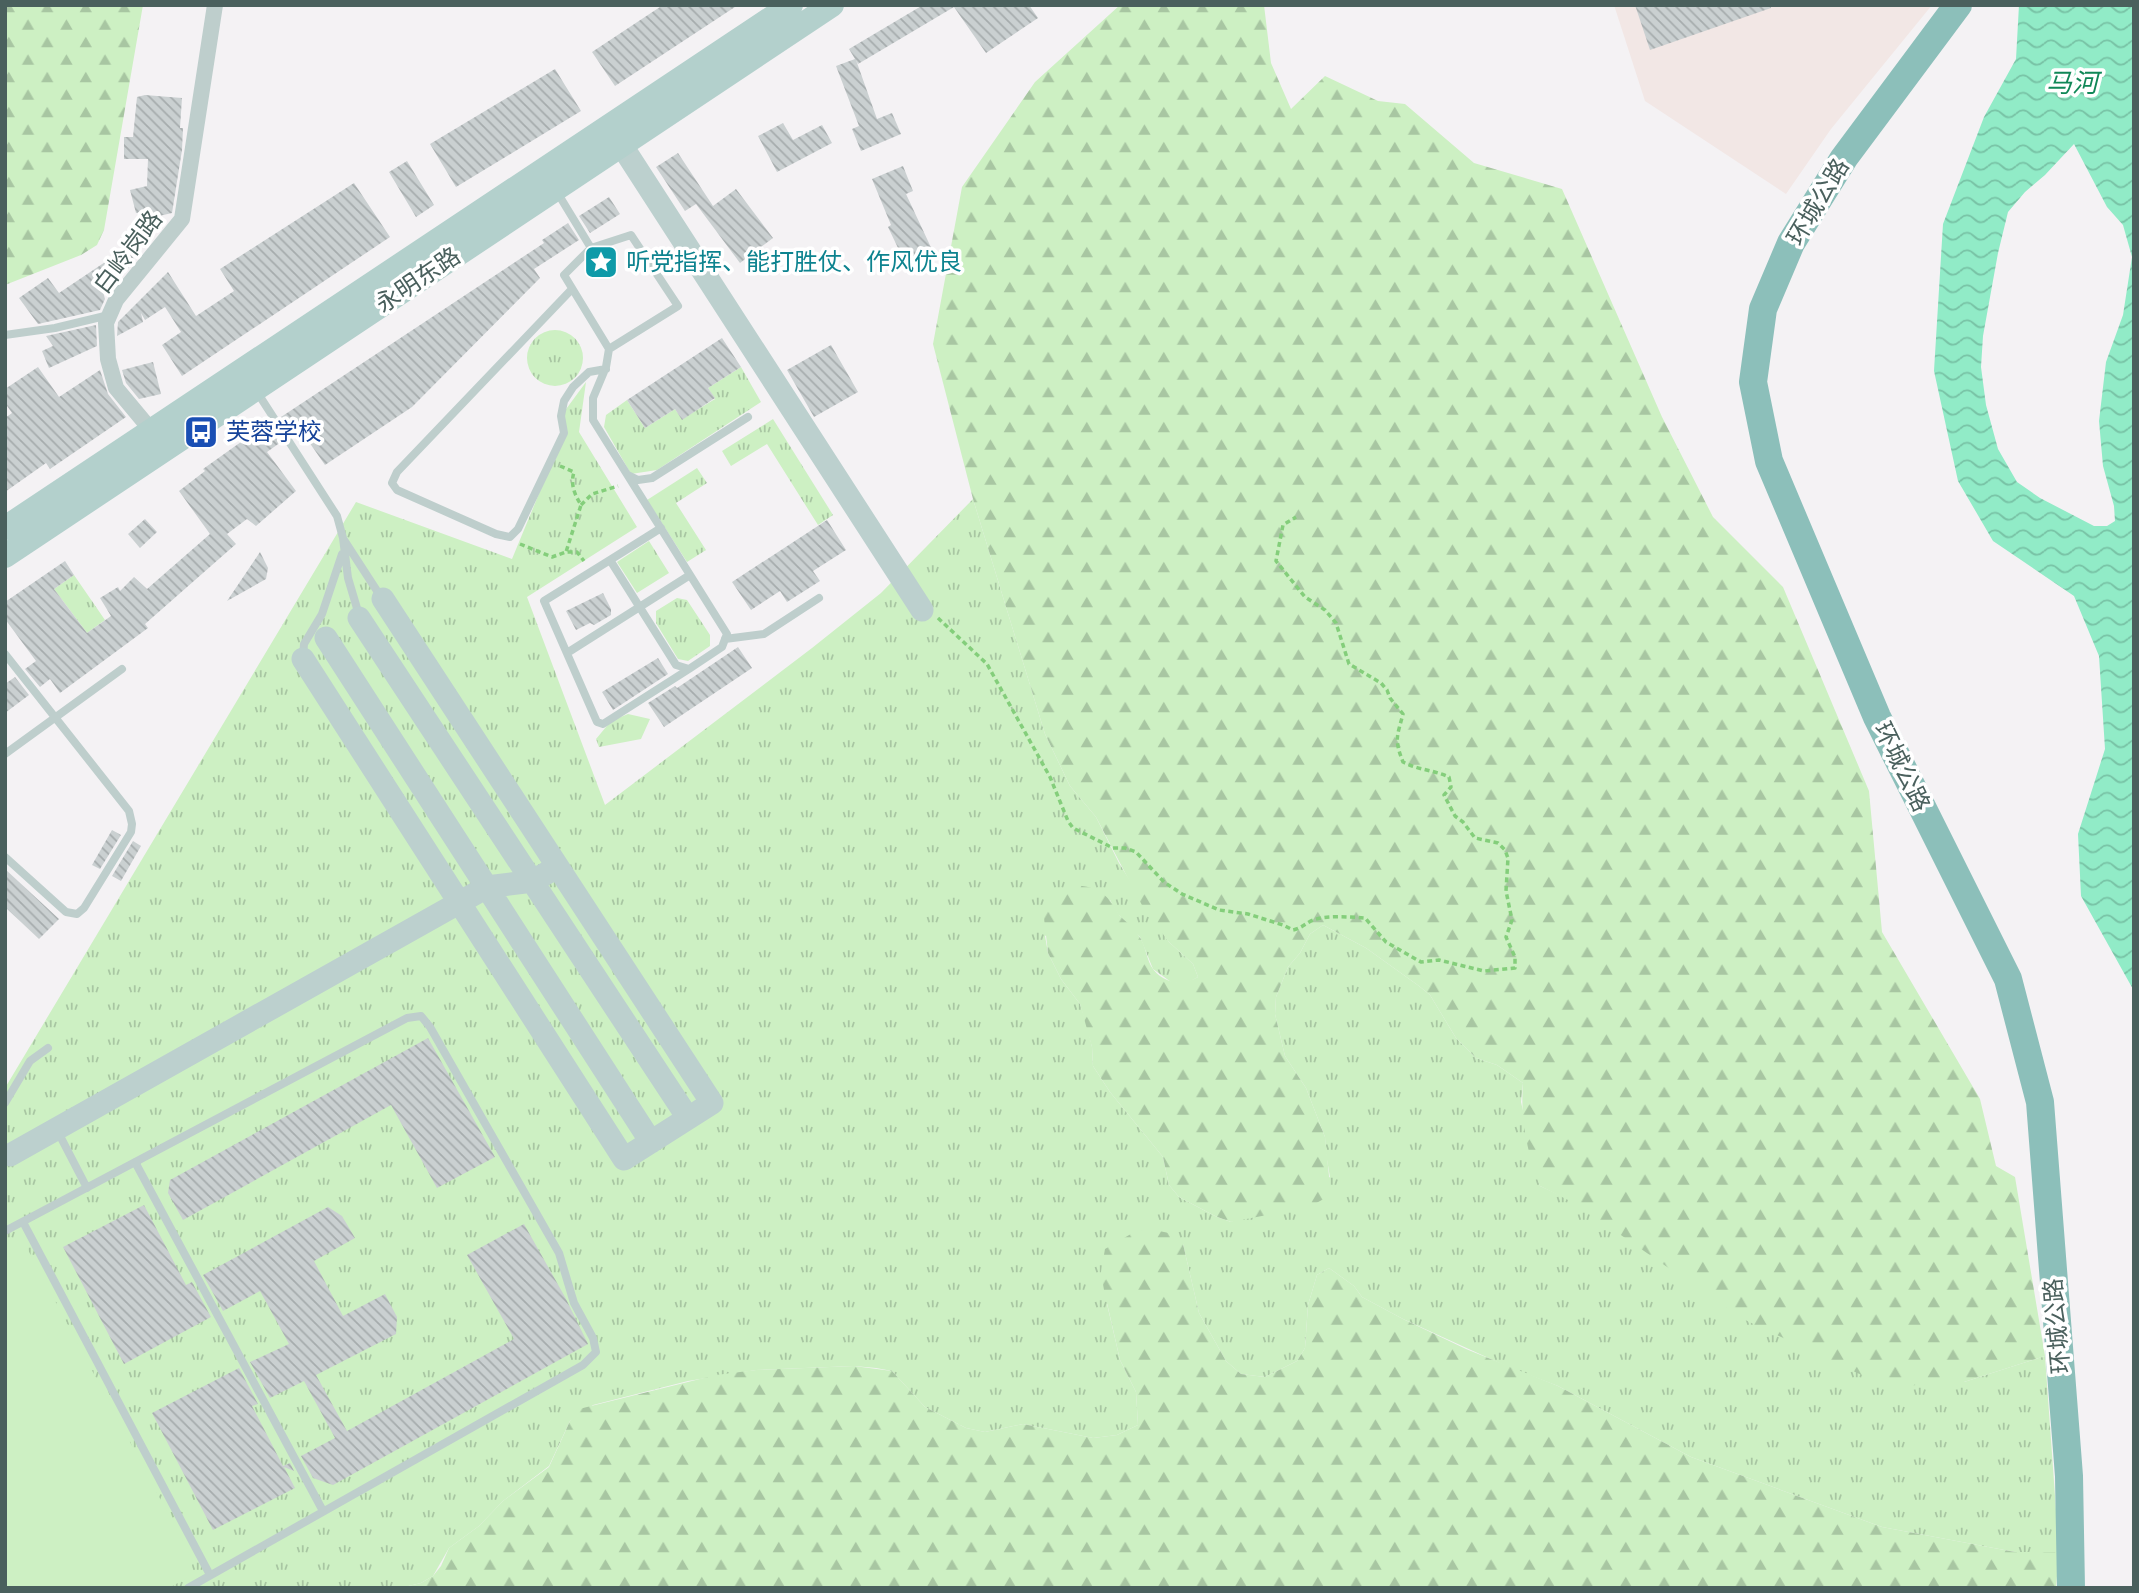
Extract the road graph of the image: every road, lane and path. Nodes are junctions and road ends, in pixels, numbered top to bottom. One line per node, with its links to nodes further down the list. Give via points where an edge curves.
1 (215, 5): 9 (street, 白岭岗路, via 182,219 116,300)
2 (791, 5): 5 (main road, 永明东路)
3 (832, 5): 5 (main road, 永明东路)
4 (1958, 5): 68 (highway, 环城公路, via 1844,158 1791,243 1763,309 1753,382 1769,461 1877,717 2011,991 2041,1109 2070,1476)
5 (615, 136): 6 (main road, 永明东路); 15 (main road, 永明东路); 34 (main road)
6 (555, 190): 7 (lane); 13 (main road, 永明东路)
7 (592, 248): 8 (lane, via 564,275); 11 (lane, via 631,235 678,306)
8 (572, 289): 11 (lane); 23 (lane, via 397,472 392,483 397,490)
9 (110, 315): 10 (lane); 15 (street, 白岭岗路, via 106,323 108,359 116,388)
10 (5, 335)
11 (609, 349): 12 (lane)
12 (606, 369): 16 (lane, via 589,372 564,401 564,433); 17 (lane, via 593,398 593,420)
13 (256, 389): 24 (lane, via 337,516); 26 (main road, 永明东路)
14 (748, 416): 17 (lane, via 652,478 638,480)
15 (151, 430): 21 (main road, 永明东路)
16 (551, 464): 19 (path, via 574,472 574,492); 23 (lane, via 519,529)
17 (628, 475): 18 (lane)
18 (633, 484): 19 (path, via 592,494); 22 (lane)
19 (581, 505): 25 (path)
20 (1296, 517): 34 (path, via 1283,524 1276,561 1280,570 1336,623 1349,664 1387,690 1403,715 1396,733 1403,762 1449,777 1451,787 1444,795 1455,816 1475,838 1499,843 1505,850 1512,920 1506,937 1515,968 1484,971 1438,960 1421,961 1386,942 1365,918 1322,918 1293,930 1248,914 1219,910 1173,889 1136,852 1113,848 1073,828 1050,776 987,664 936,617)
21 (5, 528)
22 (661, 528): 27 (lane); 29 (lane)
23 (510, 537): 25 (path, via 552,557)
24 (343, 542): 31 (lane); 32 (lane); 35 (lane)
25 (566, 552): 28 (path, via 577,552)
26 (5, 556)
27 (610, 560): 28 (lane); 33 (lane)
28 (591, 572): 38 (lane, via 544,601)
29 (690, 575): 33 (lane); 37 (lane, via 727,634)
30 (819, 598): 37 (lane, via 764,634)
31 (383, 599): 48 (main road)
32 (324, 606): 36 (lane); 40 (lane, via 304,644)
33 (639, 607): 38 (lane); 42 (lane, via 676,665)
34 (922, 610)
35 (359, 618): 49 (main road)
36 (326, 638): 43 (main road)
37 (725, 639): 42 (lane, via 722,647)
38 (567, 653): 42 (lane, via 597,722 603,724)
39 (5, 654): 44 (lane)
40 (303, 659): 45 (main road)
41 (122, 669): 44 (lane)
42 (689, 669)
43 (360, 691): 45 (main road); 50 (main road)
44 (56, 719): 46 (lane); 47 (lane, via 129,811 131,832 77,914 66,912)
45 (345, 724): 51 (main road)
46 (5, 754)
47 (5, 857)
48 (558, 867): 49 (main road); 53 (main road)
49 (533, 881): 50 (main road); 57 (main road)
50 (487, 887): 51 (main road); 52 (main road)
51 (460, 903): 55 (main road); 58 (main road)
52 (552, 988): 55 (main road); 59 (main road)
53 (650, 1009): 57 (main road, via 663,1067); 57 (main road, via 712,1103)
54 (48, 1048): 56 (lane, via 30,1061)
55 (583, 1095): 59 (main road, via 624,1159)
56 (5, 1103)
57 (682, 1108): 59 (main road)
58 (56, 1129): 60 (main road); 62 (lane)
59 (651, 1142)
60 (10, 1155)
61 (135, 1162): 62 (lane); 65 (lane); 65 (lane, via 407,1018 421,1016 554,1245 596,1352 583,1364)
62 (87, 1188): 63 (lane)
63 (23, 1222): 64 (lane); 66 (lane)
64 (5, 1231)
65 (323, 1511): 66 (lane)
66 (210, 1575): 67 (lane)
67 (188, 1588)
68 (2071, 1588)

